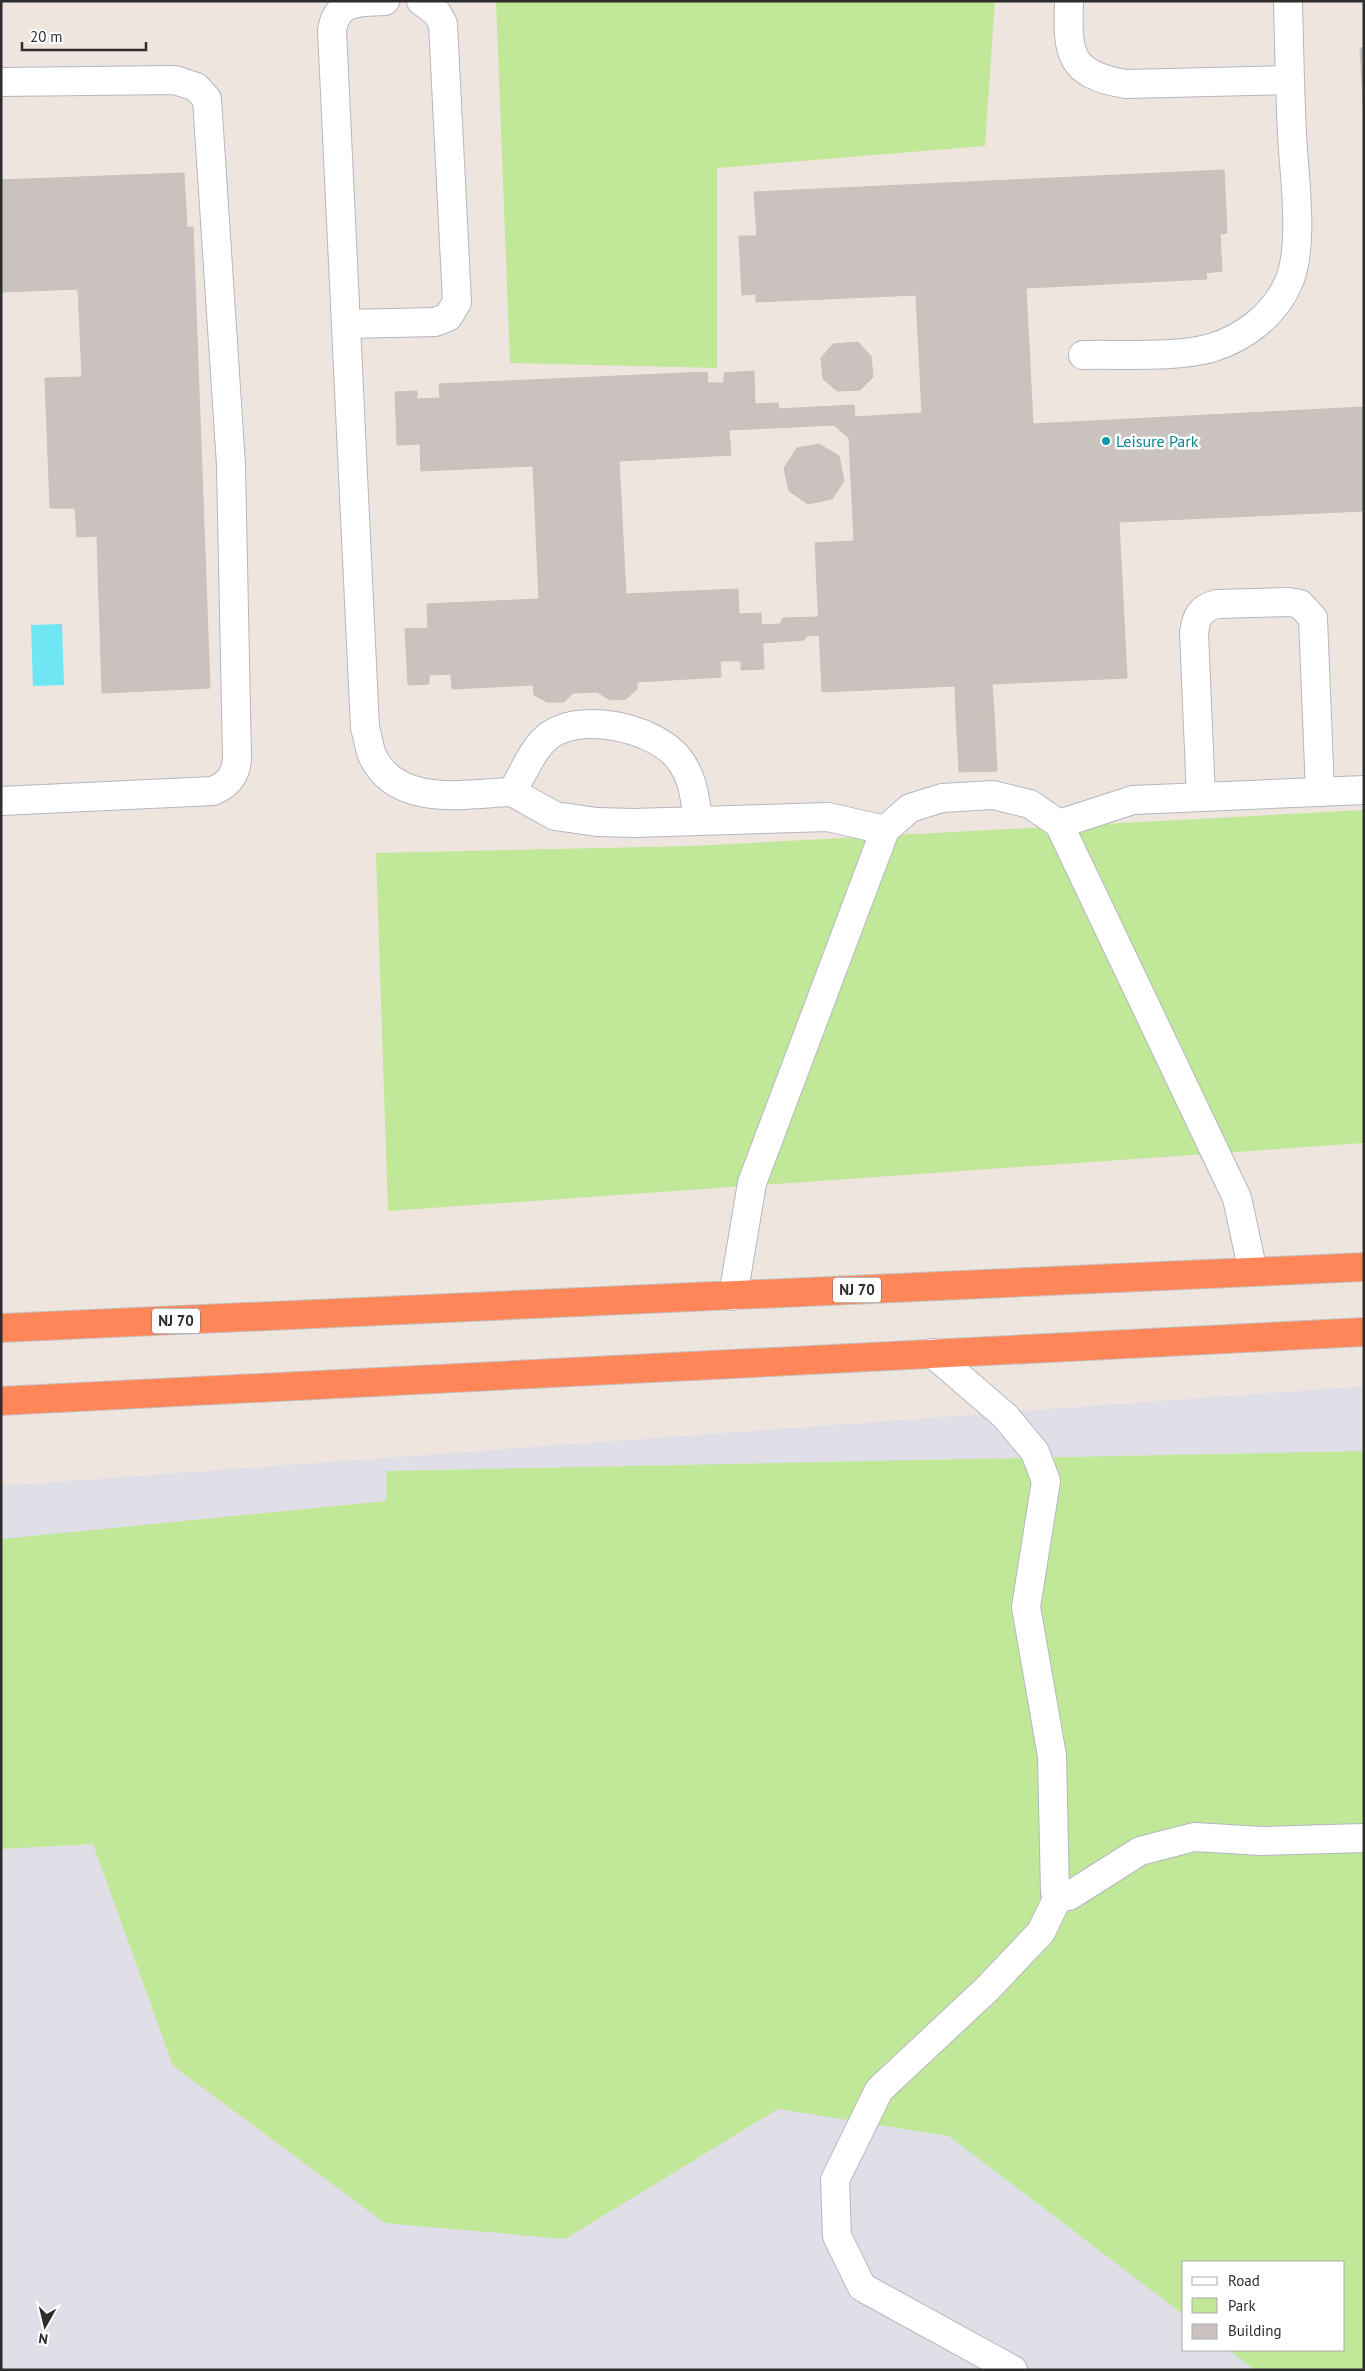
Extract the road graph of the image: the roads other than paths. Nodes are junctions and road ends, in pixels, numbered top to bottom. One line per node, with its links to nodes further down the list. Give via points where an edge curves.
1 (385, 1): 7 (lane, via 344,5 332,30)
2 (421, 1): 7 (lane, via 437,12 443,24 457,302 448,317 435,322)
3 (1069, 1): 5 (lane, via 1068,29 1072,54 1078,64 1101,80 1126,84)
4 (1288, 1): 5 (lane)
5 (1289, 80): 8 (lane, via 1297,232 1288,284 1276,304 1258,324 1236,338 1212,347 1193,352)
6 (1, 82): 13 (lane, via 175,80 196,87 206,99 231,465 237,758 228,782 213,791)
7 (346, 324): 10 (lane, via 365,728 372,754 390,779 404,788 439,795)
8 (1083, 355)
9 (1364, 790): 11 (lane)
10 (512, 792): 14 (lane, via 555,816 597,822); 14 (lane, via 544,740 553,733 567,728 608,724 650,736 668,746 689,774)
11 (1320, 792): 12 (lane); 12 (lane, via 1313,618 1300,604 1289,602 1226,604 1206,607 1195,621)
12 (1201, 797): 15 (lane, via 1133,800)
13 (1, 801)
14 (698, 820): 16 (lane, via 828,817)
15 (1059, 824): 16 (lane, via 1030,804 993,795 942,798 910,808); 18 (lane, via 1237,1198)
16 (885, 830): 19 (lane, via 752,1183)
17 (1364, 1267): 18 (highway, NJ 70)
18 (1253, 1272): 19 (highway, NJ 70)
19 (732, 1296): 20 (highway, NJ 70)
20 (1, 1328)
21 (1364, 1332): 22 (highway)
22 (932, 1354): 23 (highway); 25 (lane, via 1005,1416 1035,1452 1046,1481 1026,1607 1052,1756 1055,1892)
23 (1, 1401)
24 (1364, 1838): 25 (lane, via 1262,1841 1194,1837 1140,1851 1069,1896)
25 (1060, 1893): 26 (lane, via 1041,1932 987,1989 879,2090 835,2180 837,2236 862,2287)
26 (1013, 2370)

